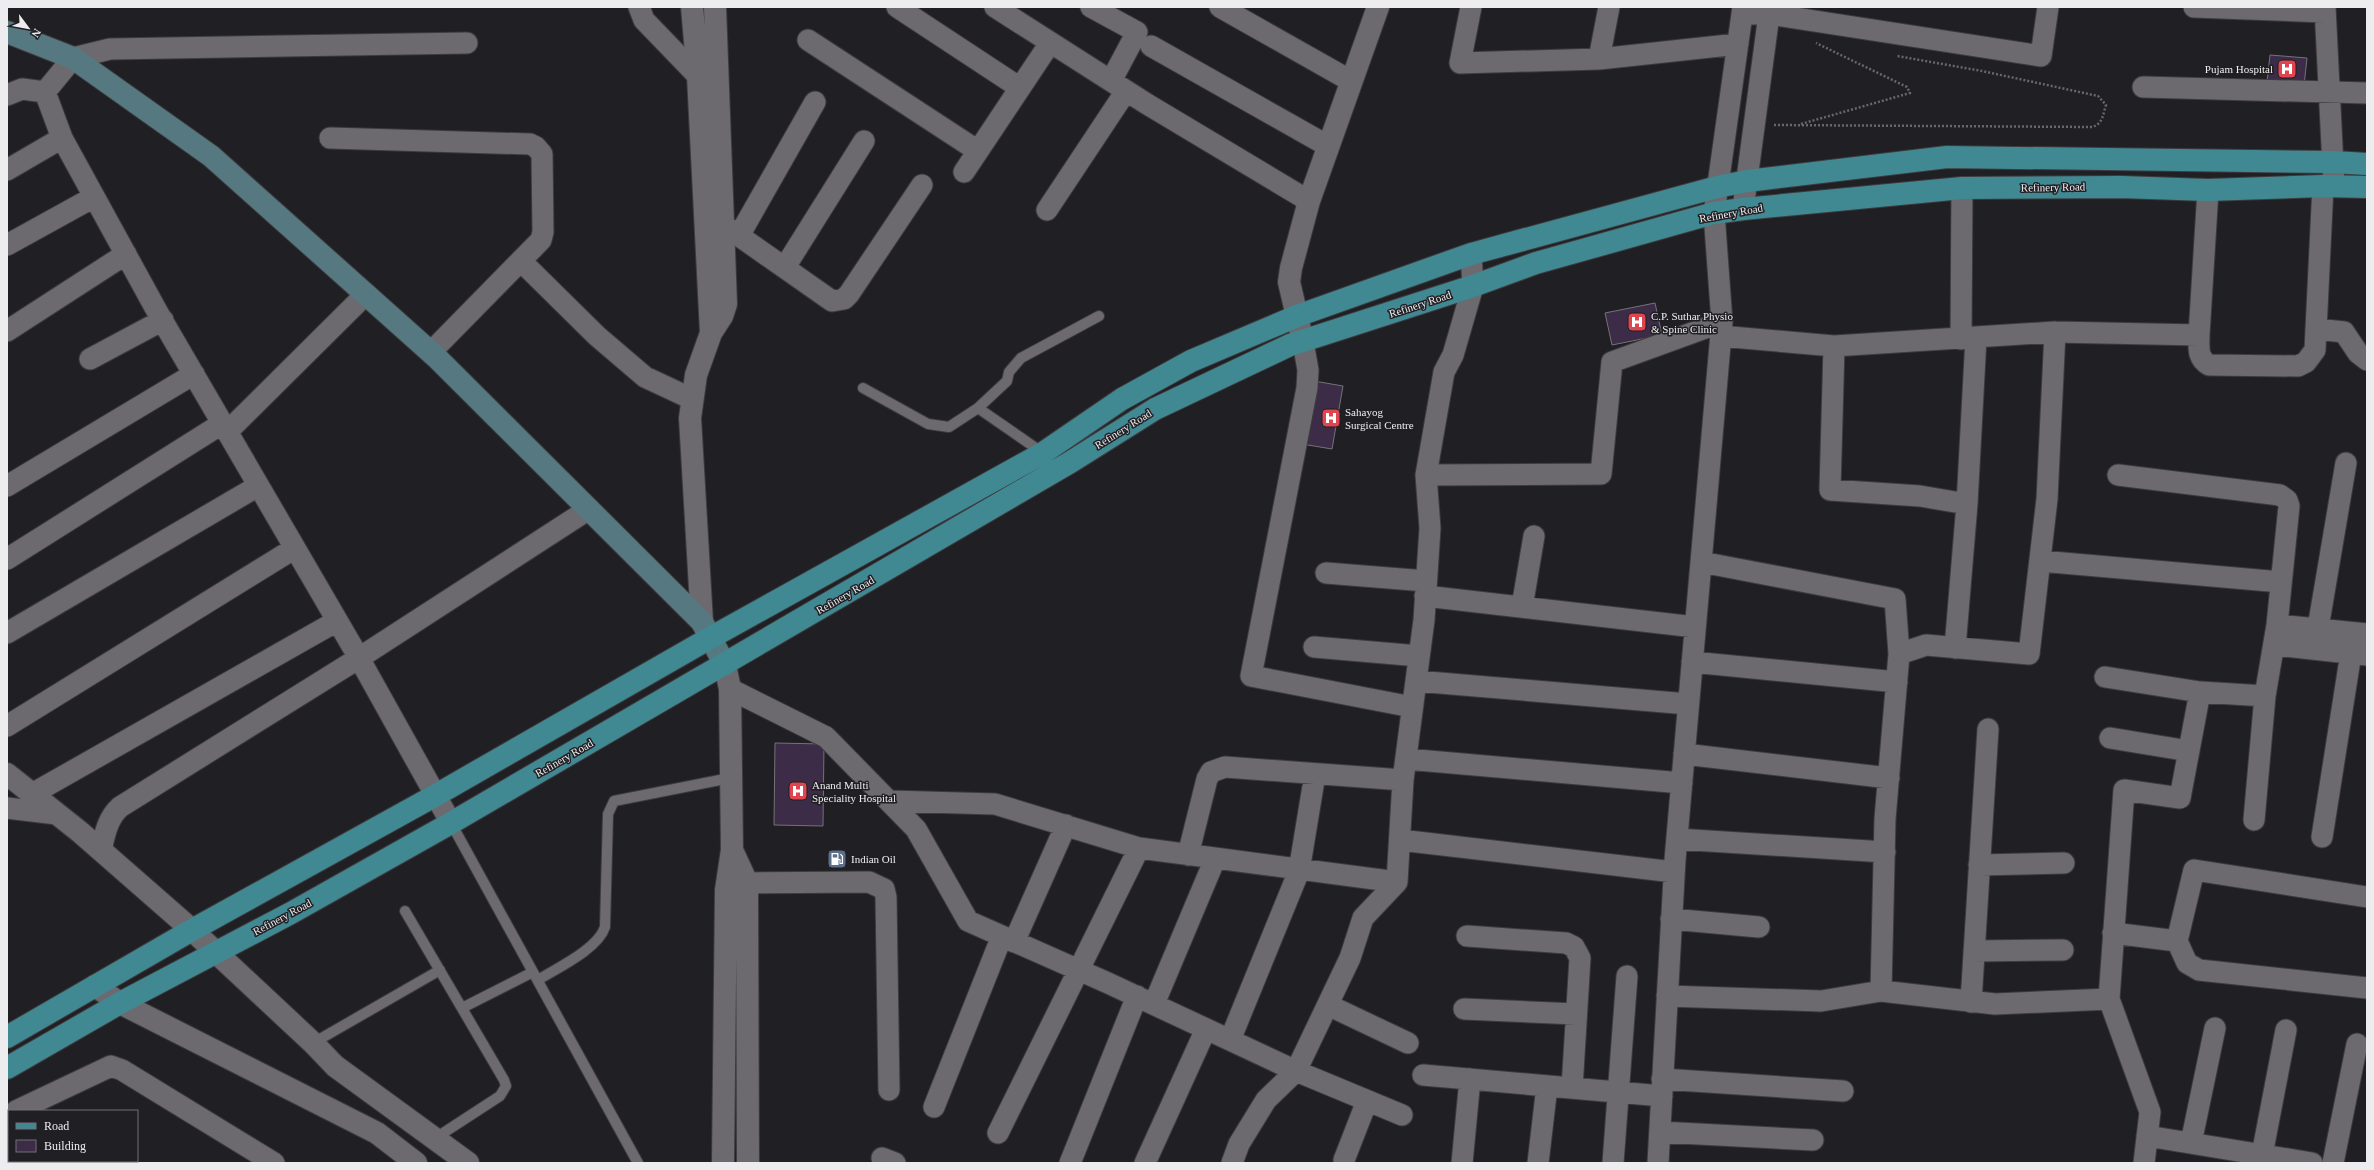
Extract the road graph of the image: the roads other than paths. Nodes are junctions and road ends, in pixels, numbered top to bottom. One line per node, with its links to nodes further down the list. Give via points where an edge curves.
1 (638, 7): 26 (street, via 644,20)
2 (692, 7): 20 (street)
3 (715, 7): 23 (street)
4 (897, 7): 30 (street)
5 (995, 7): 19 (street)
6 (1091, 7): 28 (street, via 1137,32)
7 (1220, 7): 27 (street)
8 (1378, 7): 27 (street)
9 (1471, 7): 25 (street, via 1460,62)
10 (1609, 7): 25 (street)
11 (2048, 7): 15 (street, via 2041,56)
12 (2194, 7): 13 (street)
13 (2325, 9): 32 (street)
14 (1743, 10): 15 (street); 21 (street)
15 (1770, 10): 45 (street)
16 (7, 32): 24 (main road)
17 (808, 40): 40 (street)
18 (467, 43): 24 (street, via 110,49)
19 (1050, 43): 28 (street); 30 (street)
20 (696, 44): 23 (street); 26 (street)
21 (1738, 44): 25 (street); 48 (street)
22 (1151, 46): 39 (street)
23 (717, 51): 57 (street)
24 (74, 58): 31 (street); 64 (main road, via 211,156)
25 (1599, 59)
26 (698, 76): 72 (street)
27 (1351, 81): 39 (street)
28 (1119, 86): 53 (street); 55 (street)
29 (2143, 87): 32 (street)
30 (1020, 88): 40 (street)
31 (45, 92): 34 (street, via 22,89); 36 (street)
32 (2330, 93): 33 (street); 41 (street)
33 (2367, 93)
34 (7, 95)
35 (815, 102): 57 (street)
36 (62, 138): 43 (street); 52 (street)
37 (330, 138): 61 (street, via 536,146 542,154 543,232 538,245)
38 (864, 141): 62 (street)
39 (1328, 146): 53 (street)
40 (978, 151): 44 (street)
41 (2333, 162): 42 (main road); 45 (main road, via 1948,156); 47 (street)
42 (2367, 164)
43 (7, 170)
44 (964, 172)
45 (1747, 181): 48 (main road); 54 (street)
46 (922, 185): 62 (street, via 844,299 832,301)
47 (2329, 186): 50 (main road, Refinery Road); 51 (main road, Refinery Road); 68 (street)
48 (1718, 187): 56 (street); 60 (main road)
49 (1962, 188): 51 (main road, Refinery Road, via 2121,186); 54 (main road, Refinery Road); 74 (street)
50 (2367, 188)
51 (2208, 190): 73 (street)
52 (94, 197): 58 (street); 59 (street)
53 (1309, 201): 66 (street, via 1289,282)
54 (1743, 209): 56 (main road, Refinery Road)
55 (1047, 210)
56 (1714, 213): 63 (main road, Refinery Road, via 1536,263); 69 (street)
57 (732, 230): 62 (street); 72 (street, via 726,304)
58 (7, 245)
59 (126, 254): 67 (street); 70 (street)
60 (1471, 254): 63 (street); 66 (main road)
61 (521, 262): 77 (street); 82 (street, via 597,336 645,377)
62 (785, 267)
63 (1473, 286): 75 (main road, Refinery Road); 87 (street, via 1453,355 1444,372)
64 (366, 294): 77 (main road); 84 (street)
65 (1099, 316): 83 (lane, via 1021,358 1009,372 1007,380)
66 (1297, 316): 75 (street); 85 (main road, via 1165,374 1122,399)
67 (162, 320): 78 (street); 80 (street)
68 (2316, 328): 73 (street, via 2315,350 2311,357 2298,366 2209,365 2199,354); 79 (street, via 2344,332 2358,353)
69 (1721, 329): 76 (street); 87 (street, via 1612,362 1602,474); 97 (street)
70 (7, 331)
71 (2055, 332): 73 (street); 74 (street); 96 (street, via 2047,499)
72 (711, 333): 82 (street, via 696,376)
73 (2199, 335)
74 (1969, 338): 76 (street); 91 (street)
75 (1303, 342): 116 (main road, Refinery Road, via 1290,345 1156,409 1069,464); 124 (street, via 1308,370 1307,388 1250,676)
76 (1834, 346): 91 (street, via 1830,490 1920,496)
77 (431, 352): 92 (main road)
78 (90, 359)
79 (2367, 360)
80 (194, 374): 84 (street); 89 (street)
81 (863, 388): 83 (lane, via 928,424 949,427)
82 (692, 399): 105 (street, via 690,418)
83 (978, 408): 85 (lane)
84 (225, 428): 90 (street); 95 (street)
85 (1044, 453): 105 (main road)
86 (2346, 463): 104 (street)
87 (1426, 475): 100 (street, via 1430,528)
88 (2118, 475): 99 (street, via 2280,495 2287,500 2289,506)
89 (7, 486)
90 (258, 486): 94 (street); 106 (street)
91 (1967, 504): 110 (street)
92 (589, 509): 105 (main road); 114 (street)
93 (1534, 536): 101 (street)
94 (295, 548): 102 (street); 125 (street)
95 (7, 559)
96 (2040, 561): 99 (street); 110 (street, via 2029,654)
97 (1701, 562): 103 (street); 111 (street, via 1895,599)
98 (1326, 573): 100 (street)
99 (2282, 582): 108 (street)
100 (1426, 588): 101 (street); 113 (street)
101 (1522, 607): 103 (street)
102 (337, 621): 114 (street); 137 (street)
103 (1695, 626): 115 (street)
104 (2318, 628): 107 (street); 108 (street)
105 (706, 630): 116 (main road); 138 (main road)
106 (7, 633)
107 (2367, 634)
108 (2276, 635): 112 (street); 122 (street)
109 (1314, 647): 113 (street)
110 (1955, 648): 111 (street, via 1926,645)
111 (1899, 654): 119 (street)
112 (2359, 654): 145 (street)
113 (1419, 656): 118 (street)
114 (359, 658): 138 (street); 149 (street, via 120,807 108,822)
115 (1692, 662): 119 (street); 123 (street)
116 (725, 665): 120 (street); 143 (main road, Refinery Road)
117 (2105, 677): 121 (street)
118 (1416, 681): 123 (street); 124 (street)
119 (1897, 682): 134 (street)
120 (730, 689): 133 (street); 139 (street, via 826,736)
121 (2200, 692): 122 (street); 128 (street)
122 (2265, 696): 142 (street)
123 (1688, 704): 129 (street)
124 (1412, 707): 130 (street)
125 (7, 726)
126 (1988, 729): 155 (street)
127 (2110, 738): 128 (street)
128 (2189, 751): 165 (street, via 2180,798 2124,790)
129 (1684, 754): 134 (street); 136 (street)
130 (1406, 759): 135 (street); 136 (street)
131 (7, 774): 137 (street)
132 (1315, 774): 135 (street); 152 (street, via 1225,767 1217,769 1207,779); 156 (street)
133 (730, 778): 150 (street); 174 (lane, via 614,801 608,814 605,927 602,935 595,943)
134 (1889, 778): 151 (street)
135 (1403, 780): 147 (street)
136 (1682, 783): 146 (street)
137 (32, 794): 141 (street)
138 (436, 795): 143 (street); 164 (main road)
139 (890, 802): 144 (street, via 994,804); 167 (street, via 916,829 968,921)
140 (7, 808): 141 (street)
141 (57, 814): 149 (street)
142 (2254, 820)
143 (451, 823): 170 (main road, Refinery Road, via 291,914); 174 (lane)
144 (1066, 825): 148 (street); 167 (street)
145 (2322, 837)
146 (1677, 839): 151 (street); 157 (street)
147 (1400, 840): 157 (street); 158 (street)
148 (1139, 848): 152 (street); 172 (street)
149 (100, 850): 164 (street)
150 (732, 850): 159 (street); 222 (street, via 726,890)
151 (1885, 852): 178 (street)
152 (1188, 855): 153 (street)
153 (1215, 859): 156 (street); 181 (street)
154 (2064, 863): 155 (street)
155 (1979, 866): 171 (street)
156 (1299, 871): 158 (street); 192 (street)
157 (1674, 872): 162 (street)
158 (1397, 882): 184 (street, via 1363,918 1350,958)
159 (746, 883): 203 (street, via 869,882 884,888); 223 (street)
160 (2367, 897): 168 (street, via 2194,870)
161 (405, 911): 173 (lane)
162 (1671, 919): 163 (street); 179 (street)
163 (1759, 927)
164 (192, 930): 170 (street); 176 (main road)
165 (2113, 933): 168 (street); 180 (street)
166 (1467, 936): 187 (street, via 1566,943 1574,947 1580,958)
167 (1008, 939): 172 (street); 207 (street)
168 (2177, 941): 177 (street, via 2187,963 2199,970)
169 (2063, 950): 171 (street)
170 (216, 951): 183 (main road, Refinery Road); 193 (street)
171 (1974, 951): 182 (street)
172 (1078, 969): 181 (street); 211 (street)
173 (440, 970): 185 (lane); 193 (lane)
174 (535, 976): 185 (lane); 221 (lane)
175 (1627, 976): 205 (street)
176 (95, 986): 183 (street); 191 (main road)
177 (2367, 988)
178 (1880, 991): 179 (street, via 1821,1001); 182 (street)
179 (1667, 996): 202 (street)
180 (2109, 999): 182 (street, via 1995,1004); 212 (street, via 2150,1112)
181 (1145, 1000): 189 (street); 224 (street)
182 (1971, 1002)
183 (120, 1003): 196 (main road, Refinery Road); 219 (street, via 377,1133)
184 (1328, 1005): 194 (street); 197 (street)
185 (462, 1008): 213 (lane, via 506,1086 500,1096)
186 (1464, 1009): 187 (street)
187 (1576, 1014): 201 (street)
188 (2215, 1028): 215 (street)
189 (1206, 1029): 192 (street); 225 (street)
190 (2286, 1030): 216 (street)
191 (7, 1037)
192 (1230, 1040): 197 (street)
193 (314, 1043): 213 (street, via 352,1081)
194 (1408, 1043)
195 (2357, 1044): 233 (street)
196 (7, 1068)
197 (1296, 1071): 206 (street); 226 (street, via 1266,1100 1239,1144)
198 (1423, 1075): 199 (street)
199 (1470, 1079): 200 (street); 227 (street)
200 (1547, 1086): 201 (street); 228 (street)
201 (1572, 1088): 205 (street)
202 (1662, 1088): 204 (street); 205 (street); 210 (street)
203 (889, 1090)
204 (1843, 1091)
205 (1617, 1092): 229 (street)
206 (1367, 1101): 209 (street); 217 (street)
207 (934, 1107)
208 (18, 1110): 218 (street, via 111,1066 122,1070)
209 (1402, 1115)
210 (1660, 1132): 214 (street); 230 (street)
211 (998, 1133)
212 (2147, 1136): 215 (street); 231 (street)
213 (434, 1139): 220 (street)
214 (1813, 1140)
215 (2191, 1143): 216 (street)
216 (2254, 1157): 232 (street)
217 (1344, 1160)
218 (274, 1163)
219 (416, 1163)
220 (468, 1163)
221 (638, 1163)
222 (723, 1163)
223 (748, 1163)
224 (1070, 1163)
225 (1145, 1163)
226 (1232, 1163)
227 (1462, 1163)
228 (1538, 1163)
229 (1614, 1163)
230 (1658, 1163)
231 (2144, 1163)
232 (2312, 1163)
233 (2333, 1163)

